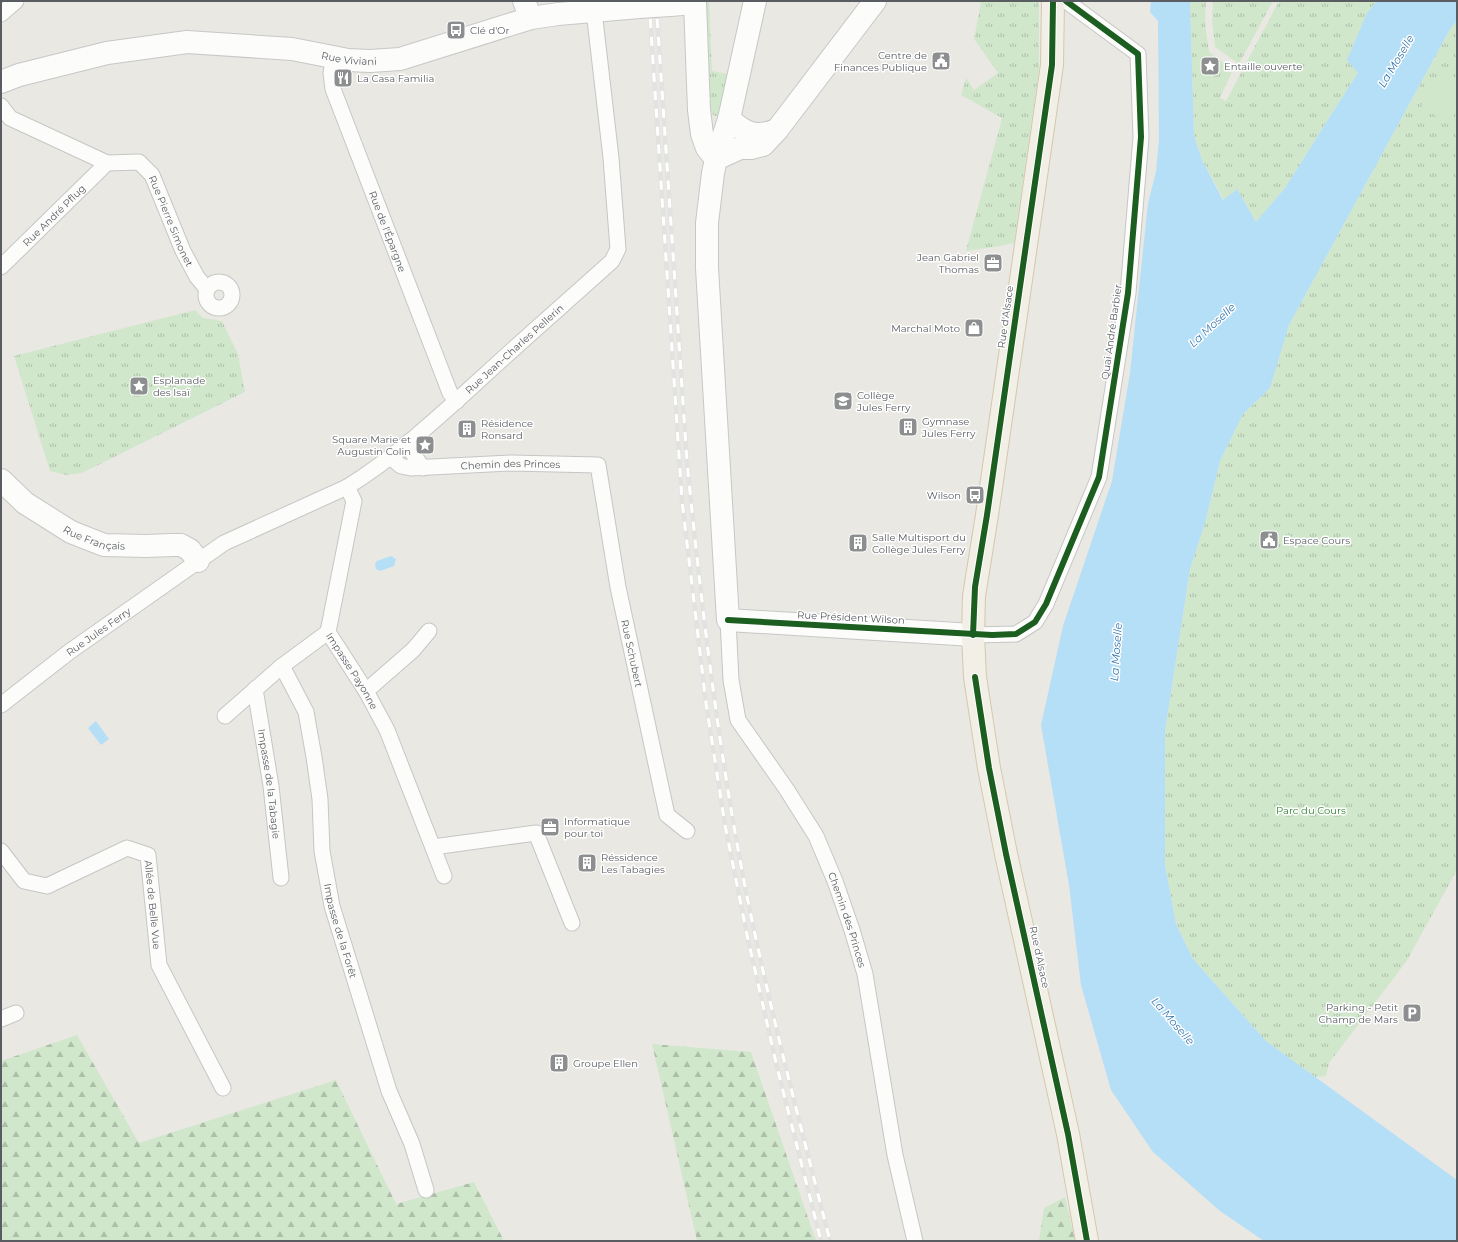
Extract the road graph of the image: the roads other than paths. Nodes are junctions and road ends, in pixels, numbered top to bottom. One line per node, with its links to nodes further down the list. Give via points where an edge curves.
1 (16, 1): 9 (street)
2 (756, 1): 14 (street)
3 (875, 1): 15 (street)
4 (1053, 1): 31 (main road, Rue d'Alsace, via 1052,65 975,587)
5 (1066, 1): 31 (street, Quai André Barbier, via 1138,54 1141,137 1128,293 1099,476 1046,604 1035,622 1016,634)
6 (695, 2): 8 (street, Rue Viviani, bridge); 13 (street)
7 (528, 10): 8 (street, Rue Viviani, via 558,14); 10 (street, Rue Viviani, via 400,59 370,61)
8 (594, 11): 20 (street, Rue Jean-Charles Pellerin, via 611,158 618,249 612,261)
9 (1, 14)
10 (334, 57): 11 (street, Rue Viviani, via 292,49 187,42 107,53 19,75); 20 (street, Rue de l'Épargne, via 333,89 450,393)
11 (1, 82)
12 (1, 106): 17 (street, Rue Pierre Simonet, via 10,118)
13 (699, 110): 14 (street, via 711,124 716,125); 16 (street, via 702,134 707,148)
14 (729, 119): 15 (street, via 737,126 755,134 763,135); 16 (street)
15 (777, 130): 16 (street, via 763,145 740,148)
16 (716, 159): 28 (street, via 707,223 707,268)
17 (107, 163): 18 (street, Rue André Pflug); 19 (street, Rue Pierre Simonet, via 139,162 152,175 183,251 197,277)
18 (1, 267)
19 (207, 289)
20 (457, 401): 21 (street, Rue Jean-Charles Pellerin)
21 (406, 444): 22 (street, Rue Jean-Charles Pellerin); 24 (street)
22 (390, 457): 24 (street, Chemin des Princes, via 401,466); 26 (street, Rue Jean-Charles Pellerin)
23 (598, 465): 24 (street, Chemin des Princes, via 511,463); 37 (street, Rue Schubert, via 618,587 668,816)
24 (423, 468)
25 (1, 480): 27 (street, Rue Français, via 25,503 78,535 104,545 182,545 190,550)
26 (346, 487): 27 (street, Rue Jean-Charles Pellerin, via 224,543); 30 (street, Impasse Payonne, via 354,501)
27 (198, 561): 35 (street, Rue Jules Ferry, via 69,652)
28 (728, 620): 31 (street, Rue Président Wilson); 47 (street, Chemin des Princes, via 730,680 738,720 816,836 852,930 865,974 895,1155)
29 (430, 631): 34 (street, via 413,650)
30 (328, 632): 32 (street); 34 (street, Impasse Payonne)
31 (973, 635): 48 (main road, Rue d'Alsace, via 975,678 989,768 1068,1134)
32 (282, 666): 33 (street); 46 (street, Impasse de la Forêt, via 306,712 320,799 322,851 332,906 387,1084 412,1144)
33 (255, 689): 36 (street); 41 (street, Impasse de la Tabagie, via 271,786)
34 (366, 691): 38 (street, Impasse Payonne, via 386,730)
35 (1, 705)
36 (225, 716)
37 (687, 831)
38 (433, 847): 40 (street, Impasse Payonne); 42 (street, via 536,833)
39 (1, 851): 45 (street, Allée de Belle Vue, via 24,882 47,886 127,848 148,855 159,965)
40 (444, 876)
41 (281, 878)
42 (572, 923)
43 (16, 1012): 44 (street)
44 (1, 1019)
45 (223, 1088)
46 (426, 1190)
47 (915, 1241)
48 (1087, 1241)

